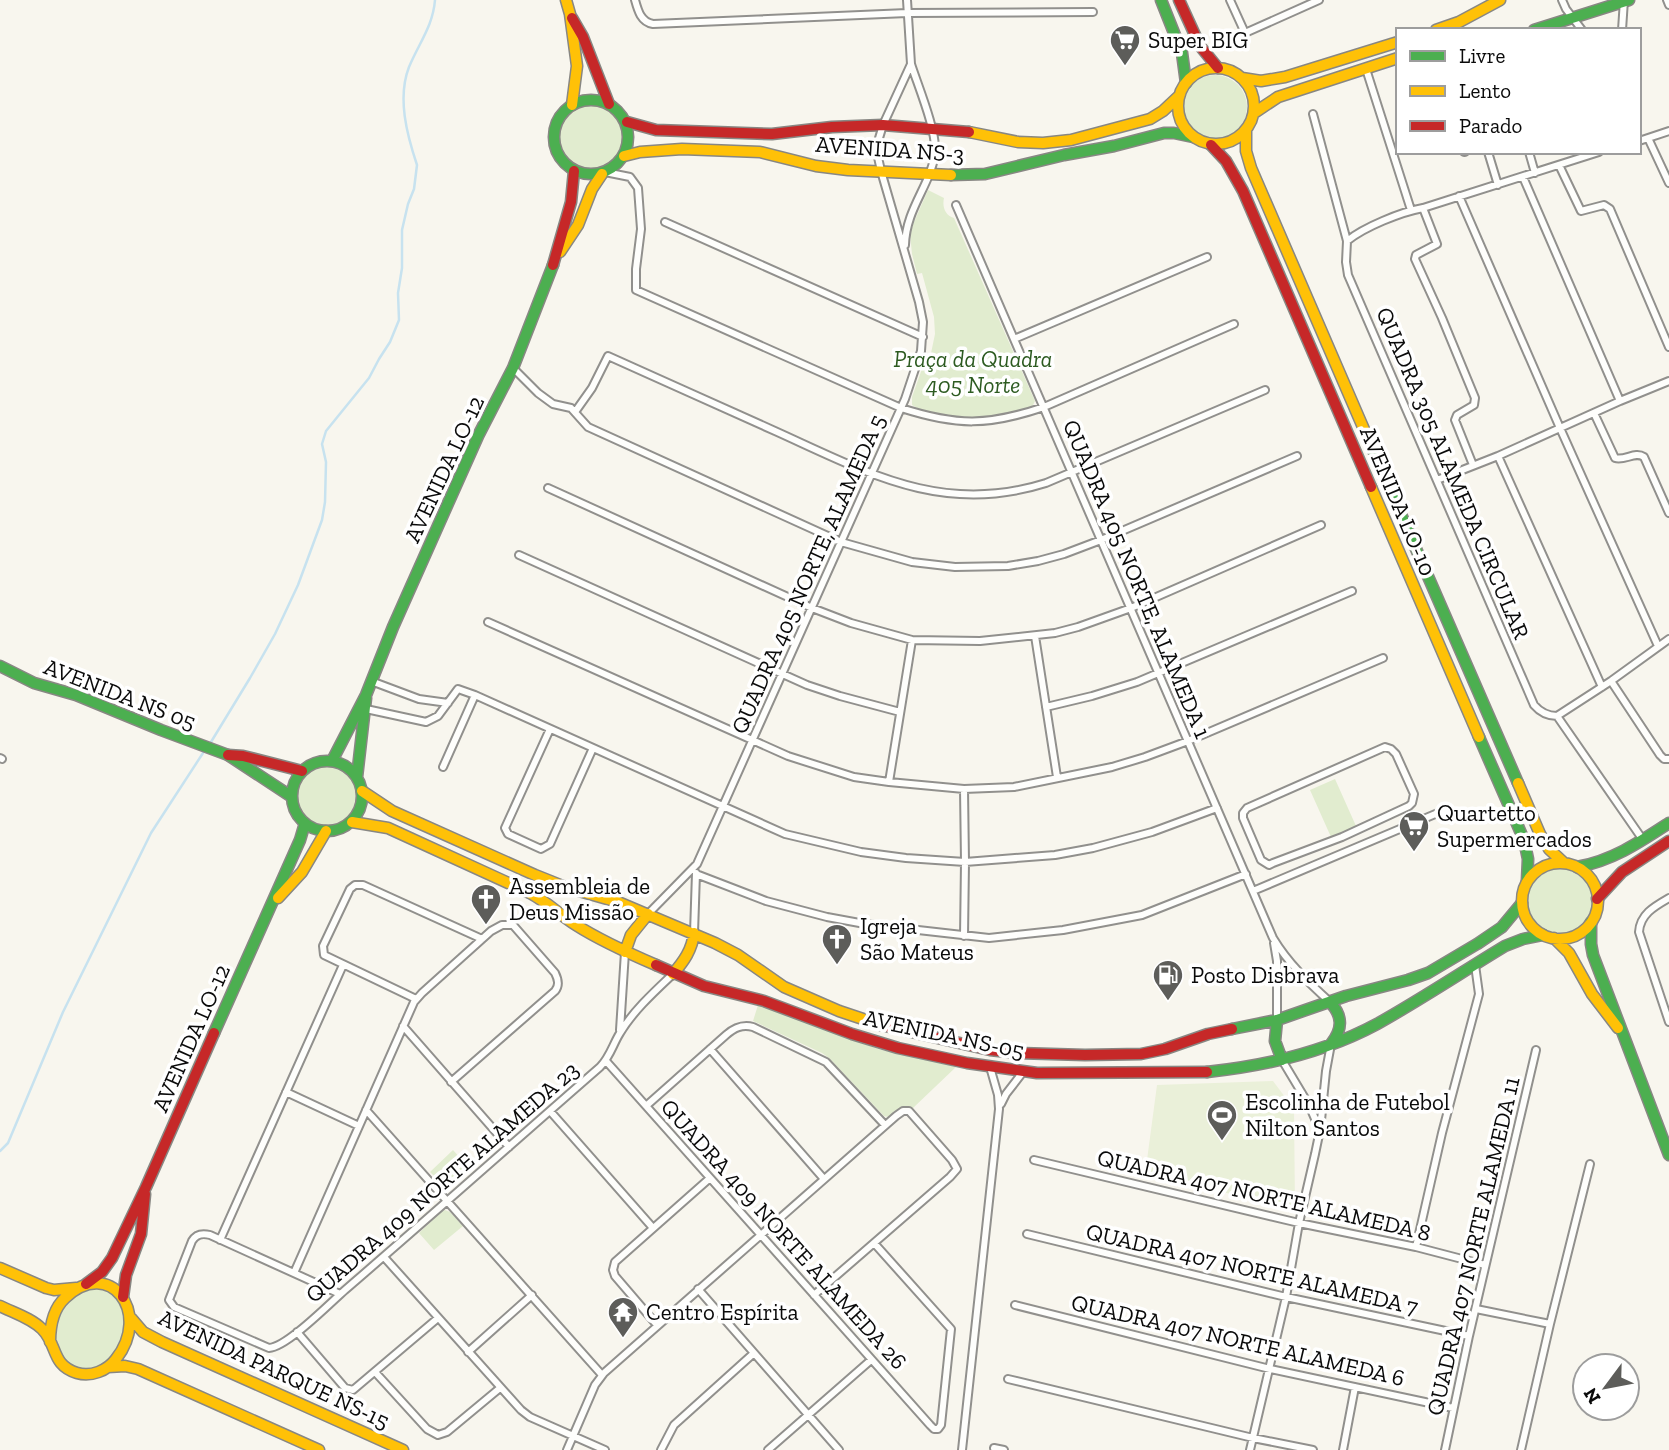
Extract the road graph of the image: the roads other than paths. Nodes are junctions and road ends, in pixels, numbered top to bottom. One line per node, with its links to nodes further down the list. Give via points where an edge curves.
1 (566, 0): 14 (street)
2 (635, 0): 13 (street, via 645,21 653,24)
3 (907, 0): 13 (street, QUADRA 405 NORTE, ALAMEDA 5)
4 (1161, 0): 26 (street, via 1181,50)
5 (1179, 0): 23 (street, via 1200,46)
6 (1230, 0): 11 (street, via 1245,33)
7 (1319, 0): 11 (street)
8 (1500, 0): 17 (street)
9 (1562, 0): 15 (street)
10 (1626, 0): 15 (street); 19 (street)
11 (1309, 2)
12 (1093, 12): 13 (street)
13 (907, 13): 22 (street, QUADRA 405 NORTE, ALAMEDA 5)
14 (570, 14): 28 (street); 29 (street, via 577,66)
15 (1573, 18): 16 (street); 18 (street)
16 (1559, 26)
17 (1442, 28)
18 (1580, 28)
19 (1622, 28)
20 (1396, 43): 25 (street, via 1285,77)
21 (1396, 59): 24 (street)
22 (911, 64): 33 (street, QUADRA 405 NORTE, ALAMEDA 5); 34 (street, QUADRA 405 NORTE, ALAMEDA 5)
23 (1218, 68): 25 (street); 26 (street, via 1200,71)
24 (1366, 69): 30 (street, via 1278,97); 57 (street)
25 (1242, 78): 30 (street, via 1252,93)
26 (1186, 83): 27 (street, AVENIDA NS-3)
27 (1179, 96): 34 (street, AVENIDA NS-3, via 1150,118 1070,139 1029,143); 37 (street, via 1180,118)
28 (609, 104): 29 (street, via 584,100); 32 (street)
29 (572, 105): 46 (street, via 558,119 554,141 557,153)
30 (1254, 113): 35 (street)
31 (1312, 114): 59 (street, QUADRA 305 ALAMEDA CIRCULAR)
32 (627, 122): 33 (street, AVENIDA NS-3, via 656,130 772,134); 44 (street)
33 (883, 125): 34 (street, AVENIDA NS-3); 47 (street, QUADRA 405 NORTE, ALAMEDA 5, via 876,148)
34 (932, 129): 49 (street, QUADRA 405 NORTE, ALAMEDA 5, via 935,151)
35 (1246, 131): 40 (street, via 1231,142); 138 (street, AVENIDA LO-10, via 1251,168 1353,404 1538,829)
36 (1669, 131): 38 (street)
37 (1193, 137): 40 (street, AVENIDA NS-3); 49 (street, AVENIDA NS-3, via 1164,133 985,173)
38 (1648, 138): 39 (street); 52 (street)
39 (1641, 140)
40 (1211, 145): 128 (street, AVENIDA LO-10, via 1243,191)
41 (1489, 154): 53 (street)
42 (1530, 154): 50 (street)
43 (1593, 154): 45 (street)
44 (624, 156): 47 (street, AVENIDA NS-3, via 681,149 760,152 816,166); 48 (street)
45 (1559, 166): 50 (street); 64 (street, via 1581,211 1608,206)
46 (574, 171): 48 (street); 62 (street, AVENIDA LO-12)
47 (881, 172): 49 (street, AVENIDA NS-3); 60 (street, QUADRA 405 NORTE, ALAMEDA 5)
48 (604, 173): 62 (street, AVENIDA LO-12); 73 (street, via 630,177 638,188 641,229 636,290)
49 (929, 173): 60 (street, QUADRA 405 NORTE, ALAMEDA 5, via 908,224)
50 (1535, 173): 51 (street)
51 (1523, 177): 53 (street); 71 (street)
52 (1669, 183)
53 (1498, 185): 54 (street)
54 (1459, 196): 56 (street); 76 (street)
55 (956, 205): 66 (street, QUADRA 405 NORTE, ALAMEDA 1)
56 (1423, 208): 57 (street); 79 (street, via 1437,244 1415,259 1475,398 1474,405 1455,420)
57 (1411, 210): 59 (street)
58 (665, 222): 65 (street)
59 (1347, 241): 82 (street, QUADRA 305 ALAMEDA CIRCULAR, via 1348,275)
60 (905, 251): 65 (street, QUADRA 405 NORTE, ALAMEDA 5)
61 (1207, 257): 66 (street)
62 (556, 258): 68 (street, AVENIDA LO-12)
63 (1234, 324): 72 (street)
64 (1667, 336): 67 (street)
65 (923, 337): 73 (street, QUADRA 405 NORTE, ALAMEDA 5, via 918,365)
66 (1014, 339): 72 (street, QUADRA 405 NORTE, ALAMEDA 1)
67 (1669, 347)
68 (513, 368): 74 (street, via 553,404); 101 (street, AVENIDA LO-12, via 478,436)
69 (1669, 381): 71 (street)
70 (1265, 390): 80 (street)
71 (1620, 401): 75 (street)
72 (1044, 407): 73 (street, via 973,422); 80 (street, QUADRA 405 NORTE, ALAMEDA 1)
73 (901, 408): 81 (street, QUADRA 405 NORTE, ALAMEDA 5)
74 (575, 412): 81 (street, via 608,356); 87 (street, via 588,427)
75 (1594, 413): 76 (street); 84 (street, via 1615,458 1644,457)
76 (1560, 429): 78 (street); 96 (street)
77 (1297, 456): 86 (street)
78 (1498, 456): 79 (street); 103 (street)
79 (1473, 465): 82 (street)
80 (1072, 473): 81 (street, via 1021,490 969,495 924,491); 86 (street, QUADRA 405 NORTE, ALAMEDA 1)
81 (871, 475): 87 (street, QUADRA 405 NORTE, ALAMEDA 5)
82 (1437, 480): 110 (street, QUADRA 305 ALAMEDA CIRCULAR, via 1534,705 1543,713)
83 (548, 488): 90 (street)
84 (1669, 513)
85 (1321, 525): 91 (street)
86 (1101, 540): 87 (street, via 1038,561 966,568 912,562); 91 (street, QUADRA 405 NORTE, ALAMEDA 1)
87 (841, 542): 90 (street, QUADRA 405 NORTE, ALAMEDA 5)
88 (519, 555): 99 (street)
89 (1352, 591): 100 (street)
90 (812, 608): 94 (street); 99 (street, QUADRA 405 NORTE, ALAMEDA 5)
91 (1131, 608): 93 (street, via 1079,627); 100 (street, QUADRA 405 NORTE, ALAMEDA 1)
92 (488, 622): 112 (street)
93 (1035, 636): 94 (street); 107 (street)
94 (912, 640): 109 (street)
95 (1668, 641): 96 (street)
96 (1658, 646): 102 (street)
97 (1383, 659): 113 (street)
98 (0, 666): 115 (street, AVENIDA NS 05)
99 (782, 674): 109 (street); 112 (street, QUADRA 405 NORTE, ALAMEDA 5)
100 (1159, 674): 107 (street); 113 (street, QUADRA 405 NORTE, ALAMEDA 1)
101 (371, 681): 104 (street, AVENIDA LO-12); 106 (street, via 419,699)
102 (1611, 681): 103 (street); 116 (street, via 1660,755)
103 (1602, 687): 110 (street)
104 (366, 695): 108 (street, AVENIDA LO-12); 117 (street, AVENIDA LO-12)
105 (475, 695): 106 (street, via 458,689); 111 (street); 118 (street)
106 (448, 703): 108 (street, via 438,716 425,722)
107 (1046, 707): 121 (street)
108 (366, 709): 120 (street, AVENIDA LO-12)
109 (900, 712): 122 (street)
110 (1558, 716): 134 (street)
111 (551, 729): 114 (street); 114 (street, via 505,828 508,834 541,849 550,844)
112 (752, 740): 122 (street, via 820,767); 126 (street, QUADRA 405 NORTE, ALAMEDA 5)
113 (1188, 741): 121 (street, via 1112,767); 127 (street, QUADRA 405 NORTE, ALAMEDA 1)
114 (593, 748): 126 (street)
115 (228, 755): 119 (street, AVENIDA NS 05); 125 (street, AVENIDA NS 05)
116 (1669, 759)
117 (332, 761): 119 (street, via 311,764); 120 (street, via 351,769)
118 (443, 767)
119 (302, 771): 125 (street)
120 (357, 777): 124 (street)
121 (1057, 778): 123 (street, via 1014,787)
122 (889, 782): 123 (street)
123 (964, 789): 137 (street)
124 (362, 791): 129 (street); 149 (street, AVENIDA NS-05, via 393,811 535,876)
125 (292, 797): 130 (street)
126 (723, 806): 137 (street, via 785,834 860,852); 139 (street, QUADRA 405 NORTE, ALAMEDA 5)
127 (1217, 808): 137 (street, via 1093,848); 142 (street, QUADRA 405 NORTE, ALAMEDA 1)
128 (1511, 809): 136 (street, via 1487,816 1440,812); 143 (street, AVENIDA LO-10, via 1526,847)
129 (352, 821): 132 (street); 156 (street, AVENIDA NS-05, via 388,828 530,893)
130 (305, 823): 132 (street); 148 (street, AVENIDA LO-12)
131 (1669, 823): 134 (street)
132 (326, 831): 148 (street, AVENIDA LO-12, via 302,872)
133 (1342, 837): 133 (street, via 1269,864 1261,860 1243,813 1343,765 1385,747 1391,749 1414,793 1412,803); 136 (street)
134 (1643, 840): 140 (street, via 1604,862)
135 (1669, 841): 146 (street, via 1622,872)
136 (1348, 850): 144 (street)
137 (965, 862): 152 (street)
138 (1564, 863): 140 (street); 143 (street, via 1541,868)
139 (696, 864): 141 (street); 149 (street)
140 (1577, 867): 146 (street, via 1590,879)
141 (696, 874): 151 (street); 152 (street, via 766,901 827,917)
142 (1245, 874): 144 (street, QUADRA 405 NORTE, ALAMEDA 1); 152 (street, via 1142,915 1063,930)
143 (1527, 881): 147 (street, AVENIDA NS-05)
144 (1253, 891): 154 (street, QUADRA 405 NORTE, ALAMEDA 1)
145 (1669, 898): 163 (street, via 1645,915 1639,932)
146 (1597, 899): 150 (street)
147 (1522, 903): 153 (street, via 1527,920); 161 (street, AVENIDA NS-05, via 1506,924 1437,968)
148 (271, 905): 189 (street, AVENIDA LO-12)
149 (648, 914): 151 (street, AVENIDA NS-05); 156 (street, via 631,935)
150 (1591, 922): 153 (street, AVENIDA NS-05, via 1574,936); 166 (street, via 1592,952)
151 (694, 933): 159 (street, via 689,955); 162 (street, AVENIDA NS-05, via 729,950 783,987 839,1011 990,1050 1041,1055 1141,1054)
152 (964, 936)
153 (1548, 936): 158 (street, AVENIDA NS-05, via 1517,941); 166 (street, via 1571,957)
154 (1273, 938): 161 (street, via 1304,978); 162 (street)
155 (482, 939): 157 (street, via 355,885 323,946 327,958); 160 (street); 174 (street, via 497,927 511,925 555,972 558,982 555,991)
156 (625, 952): 159 (street, AVENIDA NS-05); 165 (street, QUADRA 409 NORTE ALAMEDA 23)
157 (343, 965): 160 (street); 175 (street)
158 (1475, 965): 167 (street, AVENIDA NS-05, via 1375,1025); 197 (street, via 1479,994)
159 (673, 974): 165 (street, QUADRA 409 NORTE ALAMEDA 23); 172 (street, AVENIDA NS-05, via 879,1043)
160 (416, 999): 164 (street)
161 (1331, 1002): 162 (street, AVENIDA NS-05); 167 (street, via 1342,1020)
162 (1277, 1020): 170 (street, via 1275,1041)
163 (1669, 1022)
164 (403, 1026): 174 (street); 178 (street)
165 (620, 1031): 171 (street, QUADRA 409 NORTE ALAMEDA 23)
166 (1627, 1043): 184 (street)
167 (1331, 1044): 170 (street, AVENIDA NS-05); 182 (street)
168 (710, 1049): 176 (street); 180 (street, via 732,1030 752,1027 826,1062); 188 (street)
169 (1536, 1050): 199 (street, QUADRA 407 NORTE ALAMEDA 11)
170 (1282, 1060): 173 (street, AVENIDA NS-05, via 1204,1072); 182 (street)
171 (606, 1061): 176 (street, QUADRA 409 NORTE ALAMEDA 26); 179 (street, QUADRA 409 NORTE ALAMEDA 23)
172 (990, 1067): 173 (street, AVENIDA NS-05); 177 (street)
173 (1023, 1072): 177 (street)
174 (452, 1082): 183 (street)
175 (286, 1092): 181 (street); 195 (street)
176 (646, 1106): 187 (street, QUADRA 409 NORTE ALAMEDA 26)
177 (999, 1109): 242 (street)
178 (366, 1110): 181 (street); 190 (street)
179 (550, 1111): 183 (street, QUADRA 409 NORTE ALAMEDA 23); 192 (street)
180 (885, 1125): 188 (street); 196 (street, via 909,1111 957,1170)
181 (359, 1126): 201 (street)
182 (1320, 1130): 191 (street)
183 (509, 1147): 190 (street, QUADRA 409 NORTE ALAMEDA 23)
184 (1669, 1155)
185 (1034, 1160): 191 (street, QUADRA 407 NORTE ALAMEDA 8)
186 (1590, 1164): 214 (street)
187 (710, 1178): 192 (street); 194 (street, QUADRA 409 NORTE ALAMEDA 26)
188 (824, 1179): 194 (street)
189 (146, 1187): 202 (street, AVENIDA LO-12, via 109,1264); 207 (street, AVENIDA LO-12, via 141,1234 125,1277)
190 (448, 1200): 198 (street, QUADRA 409 NORTE ALAMEDA 23); 205 (street)
191 (1299, 1223): 197 (street, QUADRA 407 NORTE ALAMEDA 8); 208 (street)
192 (653, 1228): 215 (street, via 615,1262 613,1270)
193 (1027, 1234): 208 (street, QUADRA 407 NORTE ALAMEDA 7)
194 (761, 1235): 203 (street); 206 (street, QUADRA 409 NORTE ALAMEDA 26)
195 (220, 1240): 201 (street); 216 (street, QUADRA 409 NORTE ALAMEDA 23, via 206,1234 192,1241 169,1296 174,1307 270,1348)
196 (874, 1243): 206 (street); 221 (street, QUADRA 409 NORTE ALAMEDA 26, via 951,1329 941,1425 931,1427)
197 (1416, 1247): 199 (street, QUADRA 407 NORTE ALAMEDA 8)
198 (384, 1257): 204 (street, QUADRA 409 NORTE ALAMEDA 23); 213 (street)
199 (1485, 1265): 211 (street, QUADRA 407 NORTE ALAMEDA 11)
200 (0, 1268): 202 (street, via 47,1289)
201 (294, 1273): 204 (street)
202 (81, 1286): 207 (street, via 109,1286); 218 (street, via 65,1297 56,1311)
203 (698, 1289): 215 (street); 220 (street)
204 (340, 1294): 216 (street, QUADRA 409 NORTE ALAMEDA 23)
205 (532, 1295): 219 (street); 225 (street)
206 (814, 1295): 221 (street, QUADRA 409 NORTE ALAMEDA 26)
207 (123, 1297): 212 (street, AVENIDA PARQUE NS-15)
208 (1286, 1297): 217 (street, QUADRA 407 NORTE ALAMEDA 7); 223 (street)
209 (1015, 1305): 223 (street, QUADRA 407 NORTE ALAMEDA 6)
210 (0, 1306): 218 (street, via 43,1329)
211 (1476, 1309): 214 (street); 217 (street, QUADRA 407 NORTE ALAMEDA 11)
212 (131, 1318): 222 (street, AVENIDA PARQUE NS-15, via 124,1346); 236 (street, AVENIDA PARQUE NS-15, via 162,1342)
213 (438, 1318): 219 (street); 224 (street)
214 (1550, 1324): 248 (street)
215 (657, 1325): 225 (street)
216 (297, 1332): 224 (street, via 345,1388 356,1389)
217 (1469, 1336): 229 (street, QUADRA 407 NORTE ALAMEDA 11)
218 (50, 1342): 222 (street, via 60,1362 74,1372 93,1373)
219 (468, 1352): 228 (street)
220 (754, 1353): 230 (street); 239 (street, via 676,1422)
221 (872, 1360): 230 (street)
222 (107, 1367): 233 (street, via 138,1369)
223 (1270, 1369): 227 (street, QUADRA 407 NORTE ALAMEDA 6); 232 (street)
224 (375, 1372): 228 (street, via 427,1429 441,1435)
225 (601, 1375): 231 (street)
226 (1008, 1379): 232 (street)
227 (1355, 1387): 229 (street, QUADRA 407 NORTE ALAMEDA 6); 246 (street)
228 (500, 1388): 231 (street, via 526,1414)
229 (1453, 1408): 247 (street, QUADRA 407 NORTE ALAMEDA 11)
230 (808, 1415): 240 (street); 241 (street)
231 (573, 1436): 237 (street); 238 (street)
232 (1253, 1438): 244 (street); 245 (street)
233 (309, 1447): 235 (street)
234 (994, 1448): 243 (street)
235 (319, 1450)
236 (403, 1450)
237 (567, 1450)
238 (605, 1450)
239 (661, 1450)
240 (768, 1450)
241 (839, 1450)
242 (961, 1450)
243 (1004, 1450)
244 (1250, 1450)
245 (1313, 1450)
246 (1343, 1450)
247 (1445, 1450)
248 (1521, 1450)

